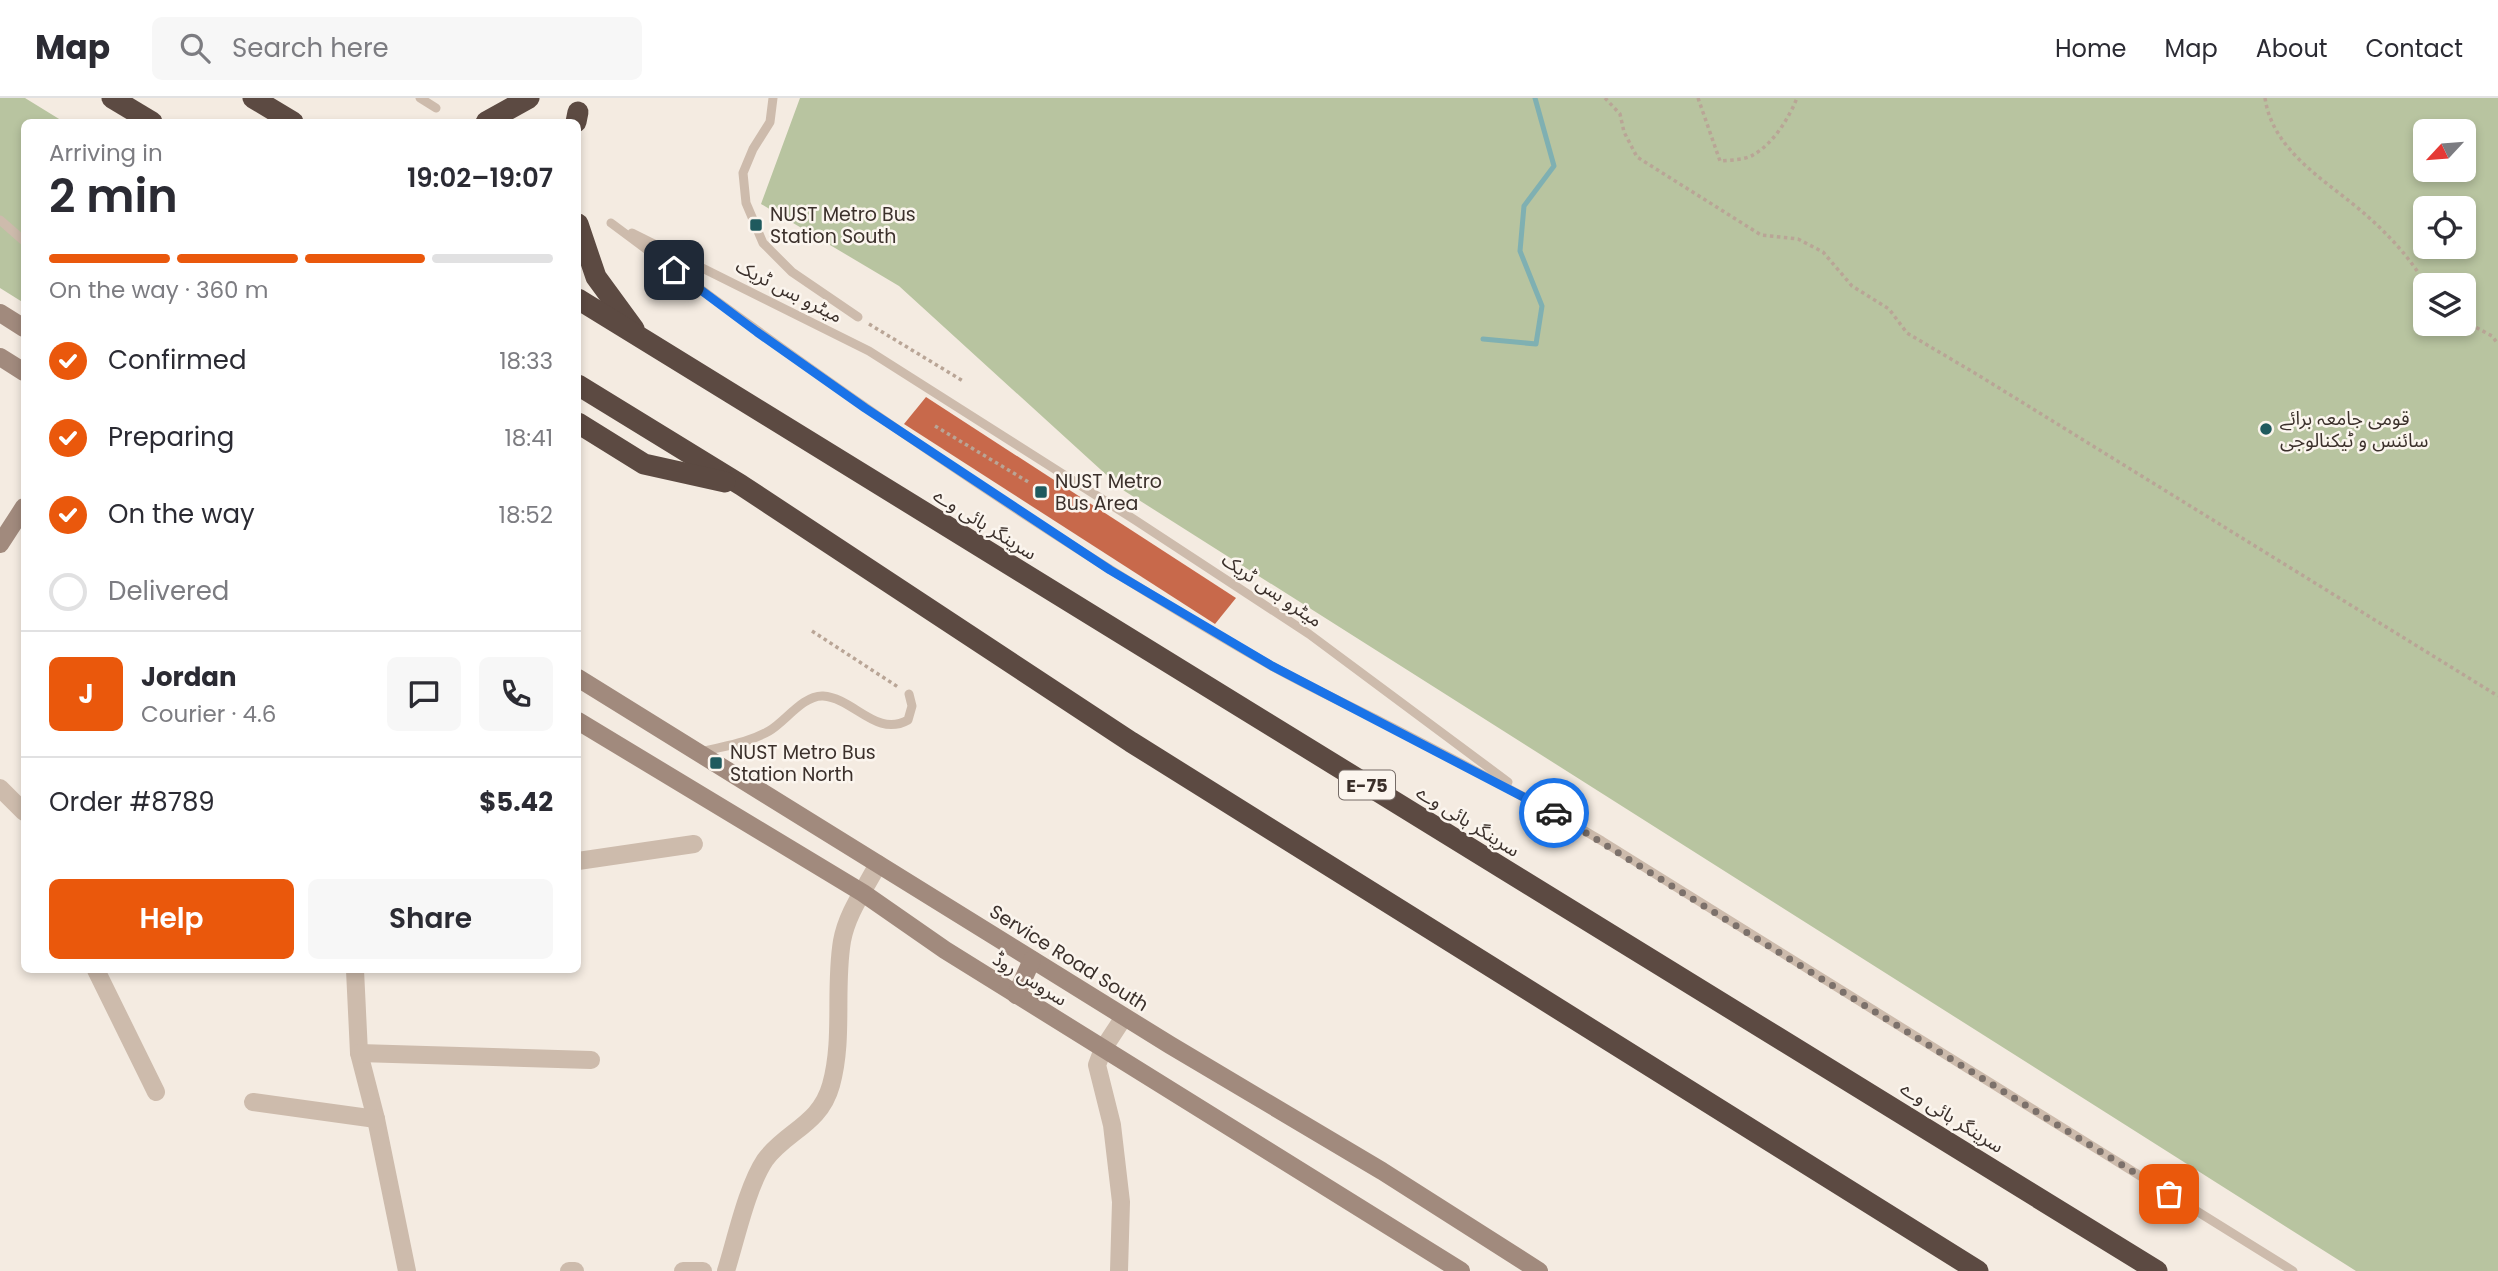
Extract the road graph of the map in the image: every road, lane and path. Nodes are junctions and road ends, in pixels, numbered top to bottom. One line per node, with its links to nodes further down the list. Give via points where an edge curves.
1 (112, 98): 11 (highway)
2 (253, 98): 12 (highway)
3 (420, 98): 10 (lane)
4 (529, 98): 13 (highway)
5 (773, 98): 20 (lane, via 770,122 743,173 746,204 763,243 792,272)
6 (1605, 98): 38 (path, via 1620,114 1637,156 1761,235 1798,239 1823,252 1852,286 1889,309 1907,333)
7 (1698, 98): 8 (path, via 1720,162 1752,156 1789,118)
8 (1797, 98)
9 (2265, 98): 17 (path, via 2291,151 2366,215)
10 (436, 108)
11 (147, 119)
12 (288, 119)
13 (491, 119)
14 (0, 220): 16 (lane)
15 (581, 233): 23 (highway, via 596,277)
16 (21, 238)
17 (2419, 273)
18 (581, 301): 23 (highway, سرینگر ہائی وے / E-75)
19 (0, 313): 21 (main road)
20 (858, 317): 27 (path)
21 (21, 326)
22 (2476, 327): 24 (path)
23 (643, 341): 69 (highway, سرینگر ہائی وے / E-75)
24 (2498, 344)
25 (0, 357): 26 (main road)
26 (21, 370)
27 (963, 381)
28 (581, 386): 32 (highway)
29 (581, 425): 32 (highway, via 644,464)
30 (935, 426): 31 (path)
31 (1030, 483)
32 (741, 485): 68 (highway, via 1131,742)
33 (21, 512): 34 (main road)
34 (0, 544)
35 (812, 631): 37 (path)
36 (581, 680): 40 (main road, Service Road South)
37 (909, 694): 40 (lane, via 908,720 897,726 821,696 769,731)
38 (2498, 696)
39 (581, 723): 47 (main road, سروس روڈ)
40 (698, 753): 46 (main road, Service Road South)
41 (0, 788): 43 (street)
42 (1529, 798): 42 (lane, میٹرو بس ٹریک, via 1272,666 1110,570 865,408 611,223 869,351 1308,634); 70 (lane, میٹرو بس ٹریک)
43 (21, 809)
44 (694, 844): 45 (street)
45 (581, 861)
46 (878, 864): 47 (street); 48 (main road, Service Road South)
47 (863, 893): 51 (main road, سروس روڈ); 64 (street, via 842,940 838,1045 831,1087 815,1117 779,1146 761,1168)
48 (1032, 960): 51 (main road); 52 (main road, Service Road South)
49 (97, 973): 56 (street)
50 (355, 973): 54 (street)
51 (1016, 995): 53 (main road, سروس روڈ)
52 (1124, 1017): 53 (street); 67 (main road, Service Road South)
53 (1103, 1049): 65 (street, via 1097,1065 1112,1125 1121,1202); 66 (main road, سروس روڈ)
54 (359, 1053): 55 (street); 58 (street)
55 (592, 1060)
56 (156, 1092)
57 (253, 1102): 58 (street)
58 (376, 1119): 59 (street)
59 (407, 1271)
60 (569, 1271): 61 (street)
61 (575, 1271)
62 (683, 1271): 63 (street)
63 (704, 1271)
64 (726, 1271)
65 (1119, 1271)
66 (1461, 1271)
67 (1539, 1271)
68 (1978, 1271)
69 (2157, 1271)
70 (2293, 1271)

